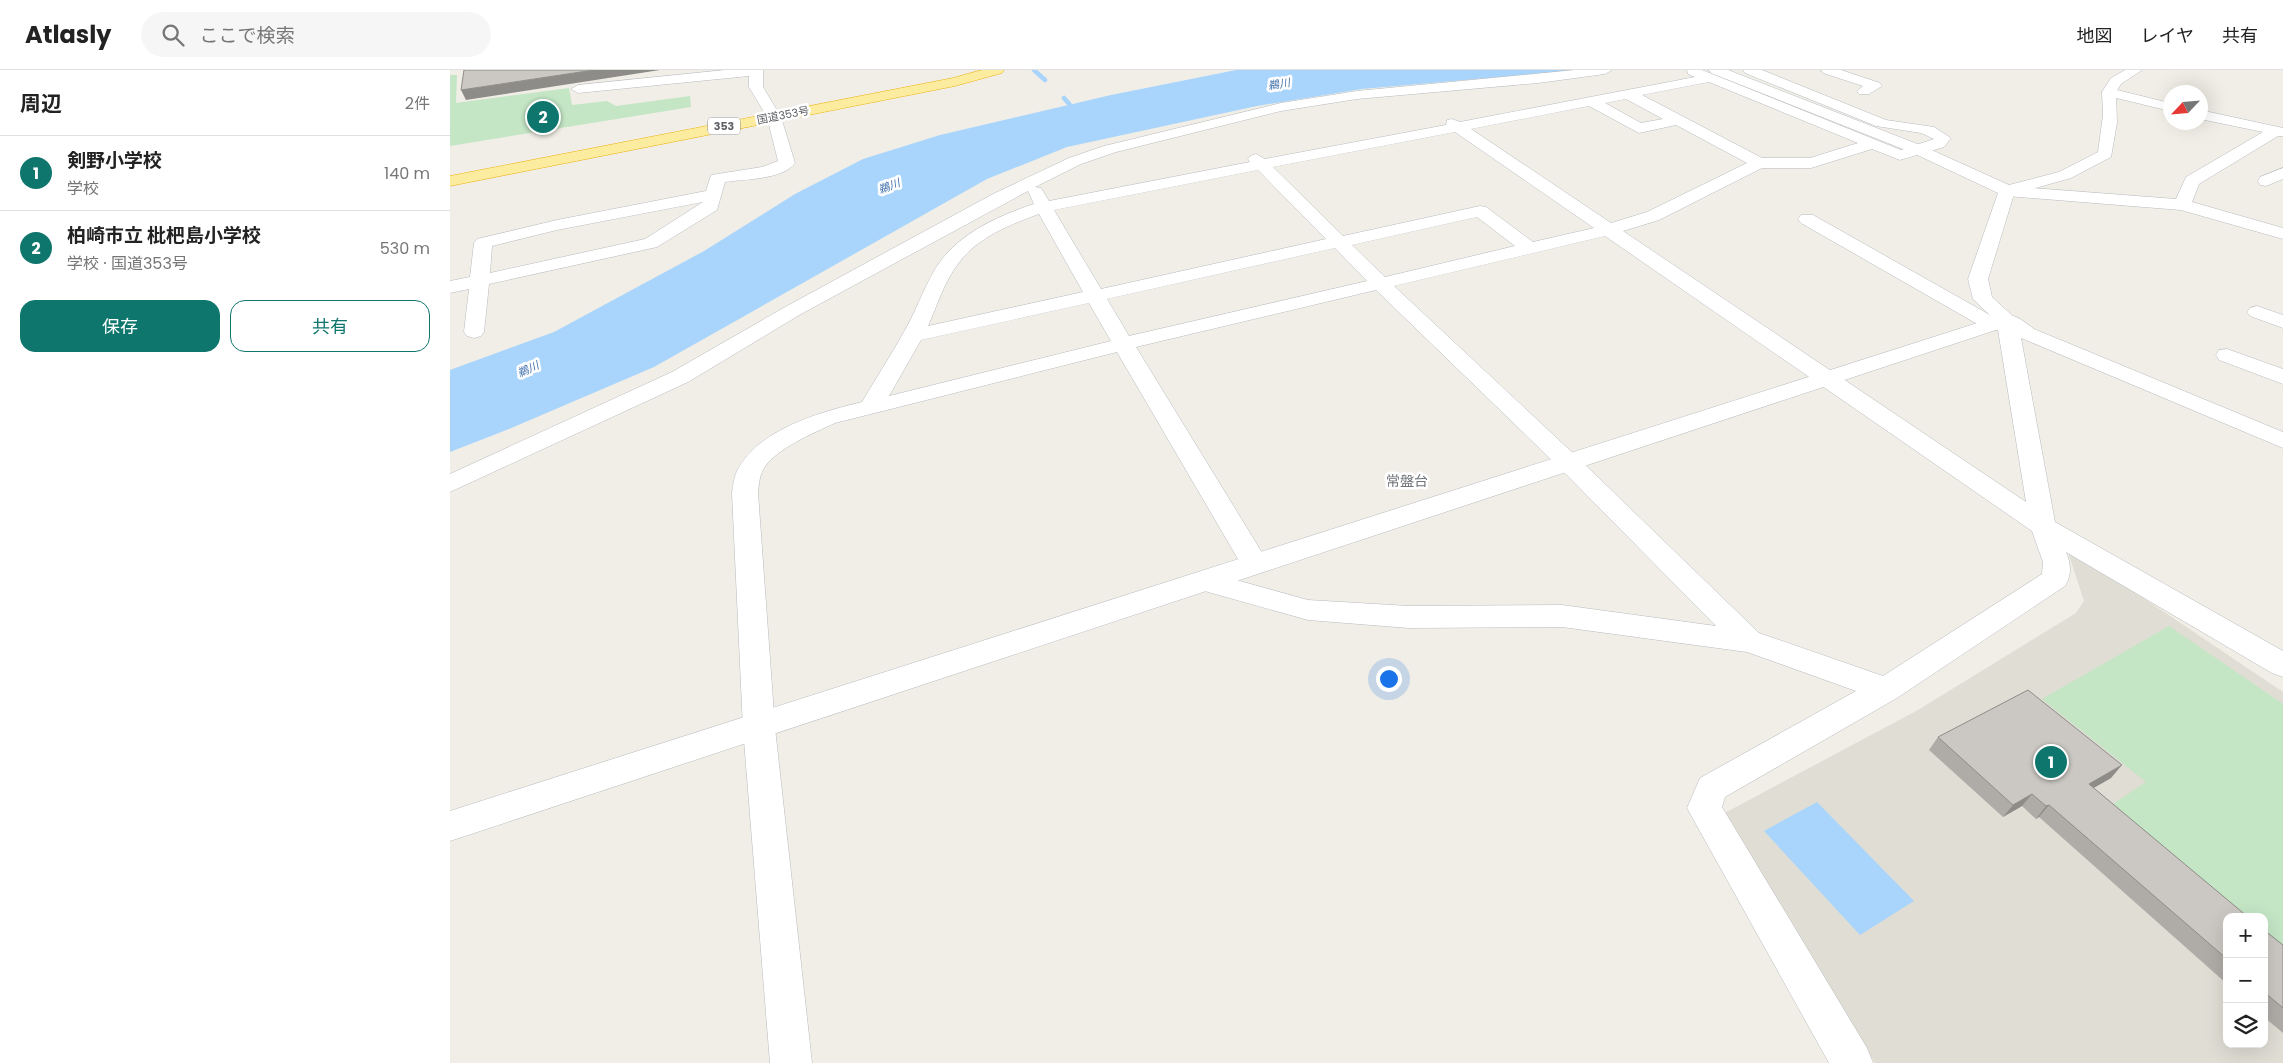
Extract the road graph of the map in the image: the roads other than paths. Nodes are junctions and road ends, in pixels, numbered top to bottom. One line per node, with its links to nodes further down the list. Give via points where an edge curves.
1 (755, 70): 11 (street); 18 (street, via 756,87)
2 (997, 70): 18 (highway, 国道353号 / 353, via 962,81)
3 (1605, 70): 54 (street, via 1357,95 1282,107 1110,149 1075,161 999,198 794,310 680,377)
4 (1689, 70): 9 (street)
5 (1750, 70): 10 (street)
6 (1828, 70): 12 (street, via 1875,86)
7 (2135, 70): 13 (street, via 2116,81)
8 (1796, 73): 10 (street)
9 (1713, 74): 14 (street); 22 (street); 23 (street)
10 (1767, 77): 23 (street, via 1884,124 1934,130 1943,138 1938,144)
11 (578, 89)
12 (1864, 91)
13 (2108, 92): 16 (street); 29 (street, via 2105,154 2065,175)
14 (1628, 94): 15 (street); 19 (street)
15 (1591, 101): 19 (street, via 1639,128); 20 (street)
16 (2163, 105)
17 (2208, 116): 21 (street)
18 (774, 117): 27 (highway, 国道353号 / 353); 30 (street, via 786,163 778,169 717,179)
19 (1678, 120): 25 (street)
20 (1455, 125): 24 (street); 34 (street)
21 (2278, 132): 32 (street, via 2192,181)
22 (1872, 144): 23 (street, via 1900,154); 25 (street, via 1811,163)
23 (1919, 150): 29 (street)
24 (1259, 162): 31 (street); 36 (street)
25 (1759, 163): 34 (street, via 1653,216)
26 (2283, 173): 28 (street)
27 (450, 181)
28 (2266, 181)
29 (2007, 191): 32 (street); 44 (street, via 1978,279 1983,299)
30 (714, 195): 38 (street, via 711,206 651,244); 38 (street, via 482,243)
31 (1039, 200): 41 (street); 46 (street, via 990,227 956,254)
32 (2182, 205): 35 (street)
33 (1807, 220): 44 (street)
34 (1607, 230): 37 (street); 50 (street)
35 (2281, 231)
36 (1338, 241): 37 (street, via 1480,211); 39 (street); 41 (street)
37 (1528, 248): 39 (street)
38 (480, 280): 40 (street); 45 (street)
39 (1380, 283): 47 (street); 53 (street)
40 (450, 287)
41 (1094, 296): 46 (street); 47 (street)
42 (2257, 312): 43 (street)
43 (2283, 322)
44 (2000, 323): 50 (street); 52 (street); 55 (street)
45 (474, 332)
46 (912, 336): 51 (street)
47 (1123, 344): 51 (street); 56 (street)
48 (2227, 355): 49 (street)
49 (2283, 377)
50 (1826, 378): 53 (street); 55 (street)
51 (870, 408): 61 (street, via 827,418 785,438 750,470 744,493)
52 (2283, 441)
53 (1568, 462): 56 (street); 58 (street)
54 (450, 484)
55 (2043, 526): 59 (street); 60 (street, via 2057,562 2055,579)
56 (1255, 564): 57 (street)
57 (1204, 581): 58 (street, via 1308,610 1409,617 1562,616); 61 (street)
58 (1749, 641): 60 (street)
59 (2283, 664)
60 (1886, 689): 64 (street, via 1712,788 1704,808)
61 (758, 728): 62 (street); 63 (street)
62 (450, 826)
63 (791, 1063)
64 (1852, 1063)

